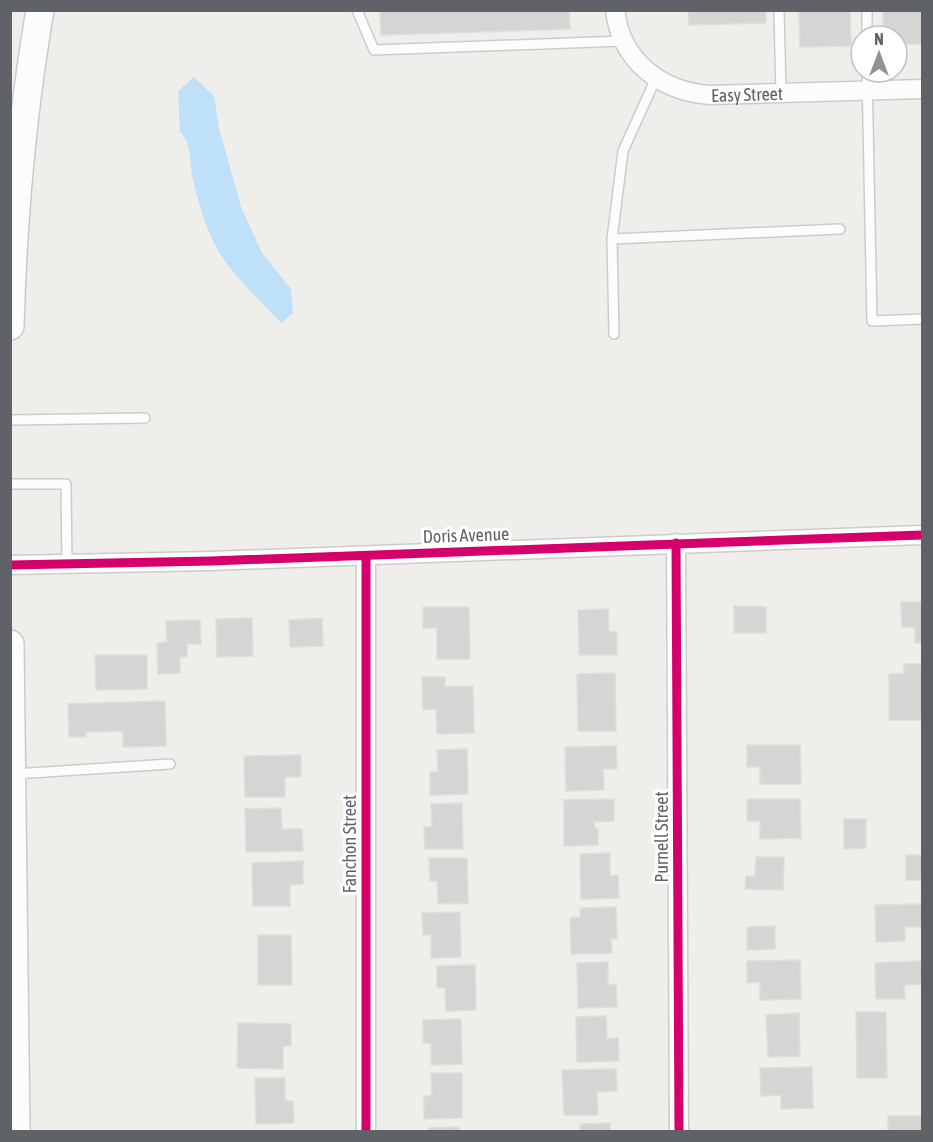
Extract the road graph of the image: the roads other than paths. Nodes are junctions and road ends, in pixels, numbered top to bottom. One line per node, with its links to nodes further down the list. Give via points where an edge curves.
1 (40, 10): 12 (main road)
2 (357, 10): 5 (lane, via 374,50)
3 (615, 10): 5 (street, Easy Street)
4 (779, 10): 10 (lane)
5 (624, 41): 6 (street, Easy Street, via 642,69)
6 (656, 78): 10 (street, Easy Street, via 684,92 698,94); 13 (lane, via 623,151)
7 (868, 84): 9 (lane)
8 (922, 89): 9 (street, Easy Street)
9 (868, 91): 10 (street, Easy Street); 14 (lane, via 872,321)
10 (782, 93)
11 (840, 229): 13 (lane)
12 (11, 232): 15 (main road)
13 (612, 238): 16 (lane)
14 (922, 319)
15 (10, 326)
16 (614, 334)
17 (145, 418): 18 (lane)
18 (10, 420)
19 (10, 483): 23 (lane, via 66,484)
20 (922, 535): 21 (street, Doris Avenue)
21 (676, 543): 22 (street, Doris Avenue); 30 (street, Purnell Street)
22 (366, 556): 23 (street, Doris Avenue); 29 (street, Fanchon Street)
23 (67, 564): 24 (street, Doris Avenue)
24 (10, 565)
25 (10, 644): 27 (main road)
26 (170, 764): 27 (lane)
27 (12, 774): 28 (main road)
28 (16, 1131)
29 (366, 1131)
30 (679, 1131)

